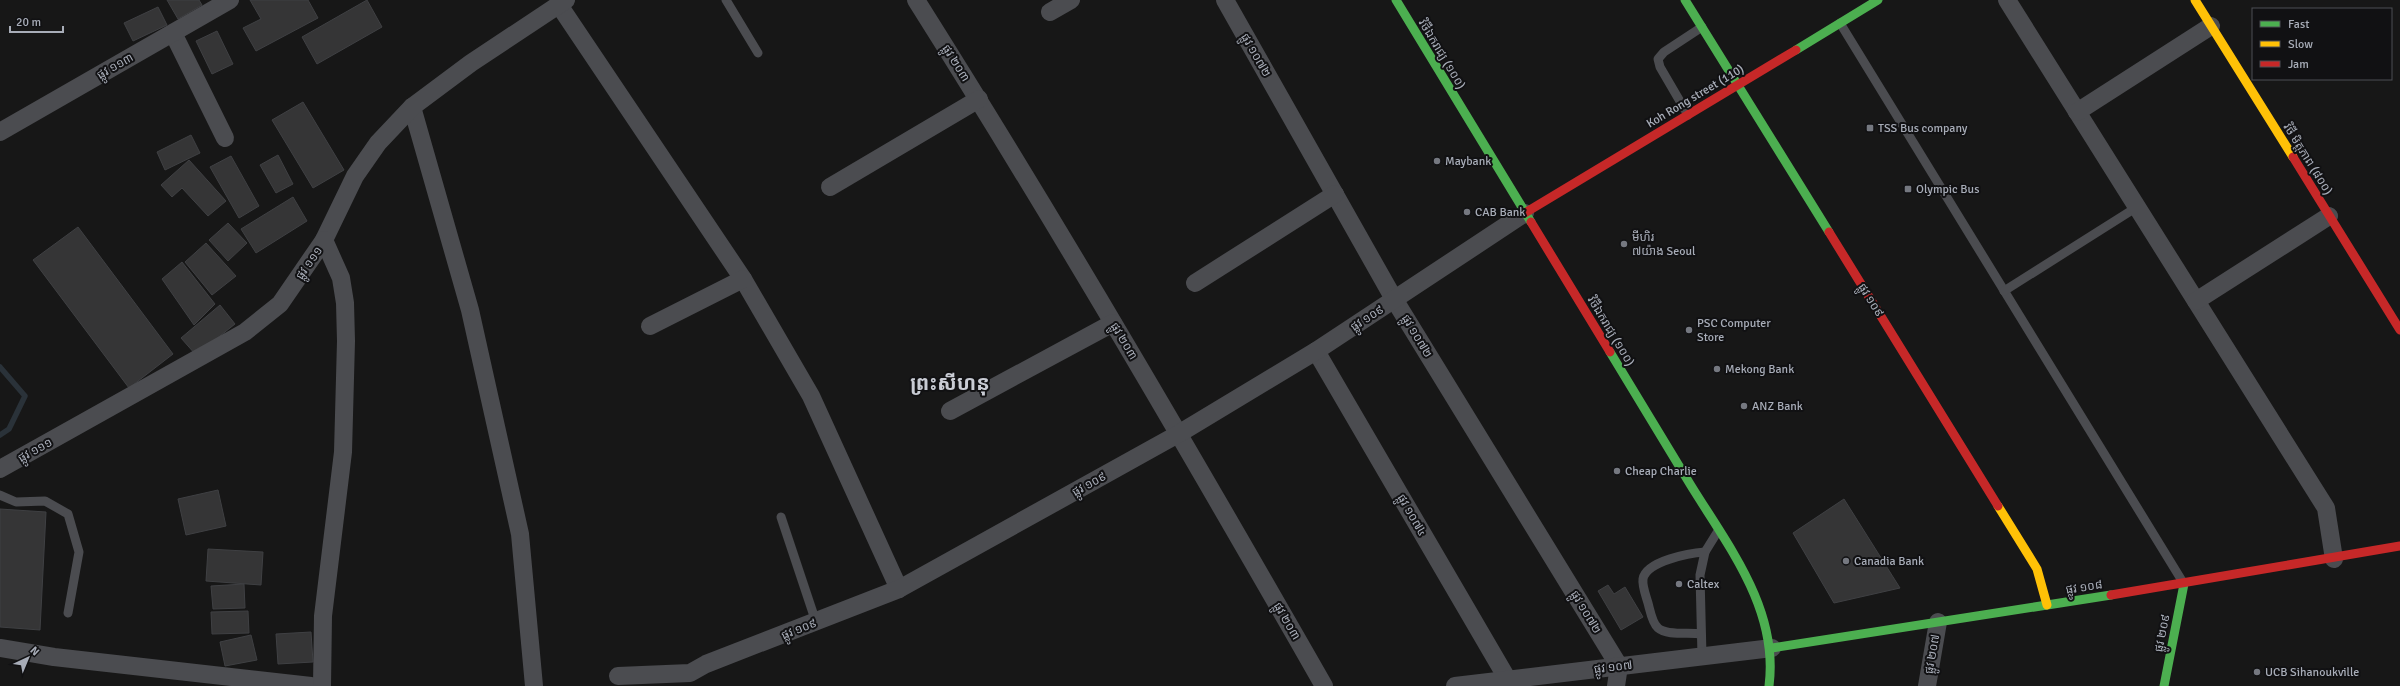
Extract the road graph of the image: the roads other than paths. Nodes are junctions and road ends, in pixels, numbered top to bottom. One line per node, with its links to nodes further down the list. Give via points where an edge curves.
1 (230, 0): 16 (street, ផ្លូវ ១១៣)
2 (726, 0): 17 (lane)
3 (916, 0): 19 (street, ផ្លូវ ២០៣)
4 (1071, 0): 12 (street)
5 (1225, 0): 26 (street, ផ្លូវ ១០៧២)
6 (1396, 0): 28 (main road, វិថីឯករាជ្យ (១០០))
7 (1685, 0): 15 (main road, ផ្លូវ ១០៩)
8 (1878, 0): 13 (main road, Koh Rong street (110))
9 (2007, 0): 21 (street)
10 (2195, 0): 14 (main road, វិថី មិត្តភាព (៨០០))
11 (563, 2): 20 (street, ផ្លូវ ១១១, via 471,63); 31 (street)
12 (1050, 12)
13 (1840, 23): 18 (main road, Koh Rong street (110)); 33 (lane)
14 (2211, 26): 21 (street); 29 (main road, វិថី មិត្តភាព (៨០០))
15 (1702, 27): 18 (main road, ផ្លូវ ១០៩); 22 (lane, via 1664,52 1658,59 1660,67)
16 (173, 33): 23 (street, ផ្លូវ ១១៣); 24 (street)
17 (758, 53)
18 (1738, 85): 22 (main road, Koh Rong street (110)); 51 (main road, ផ្លូវ ១០៩, via 2037,569)
19 (979, 99): 25 (street); 36 (street, ផ្លូវ ២០៣)
20 (412, 107): 30 (street, ផ្លូវ ១១១, via 378,143 355,176); 65 (street, via 470,310 520,534)
21 (2077, 112): 27 (street)
22 (1688, 115): 28 (main road, Koh Rong street (110))
23 (0, 132)
24 (225, 138)
25 (830, 187)
26 (1335, 194): 32 (street); 34 (street, ផ្លូវ ១០៧២)
27 (2137, 206): 33 (lane); 35 (street)
28 (1525, 213): 34 (street, ផ្លូវ ១០៩); 45 (main road, វិថីឯករាជ្យ (១០០))
29 (2329, 216): 35 (street); 38 (main road, វិថី មិត្តភាព (៨០០))
30 (324, 240): 42 (street, ផ្លូវ ១១១, via 280,304 245,332); 64 (street, via 341,278 345,303 346,341 343,452 323,616)
31 (743, 279): 37 (street); 50 (street, via 812,396)
32 (1195, 283)
33 (2004, 290): 49 (lane)
34 (1394, 299): 39 (street, ផ្លូវ ១០៩); 59 (street, ផ្លូវ ១០៧២)
35 (2196, 301): 48 (street, via 2326,508)
36 (1113, 323): 40 (street); 41 (street, ផ្លូវ ២០៣)
37 (650, 326)
38 (2400, 330)
39 (1316, 351): 41 (street, ផ្លូវ ១០៩); 62 (street, ផ្លូវ ១០៧៤)
40 (950, 411)
41 (1180, 433): 50 (street, ផ្លូវ ១០៩); 66 (street, ផ្លូវ ២០៣)
42 (0, 469)
43 (0, 495): 52 (lane, via 16,502 45,501 68,514 79,552)
44 (781, 517): 53 (lane)
45 (1718, 531): 47 (lane); 57 (main road, វិថីឯករាជ្យ (១០០), via 1749,581 1765,619)
46 (2400, 546): 48 (main road, ផ្លូវ ១០៨)
47 (1705, 552): 55 (lane, via 1700,575); 55 (lane, via 1672,558 1650,569 1644,574 1642,581 1653,620 1658,628)
48 (2334, 559): 49 (main road, ផ្លូវ ១០៨)
49 (2184, 584): 51 (main road, ផ្លូវ ១០៨); 71 (main road, ផ្លូវ ២០៩)
50 (899, 589): 53 (street, ផ្លូវ ១០៩)
51 (2047, 605): 54 (main road, ផ្លូវ ១០៨)
52 (68, 614)
53 (816, 622): 61 (street, ផ្លូវ ១០៩, via 706,664)
54 (1938, 622): 57 (main road, ផ្លូវ ១០៨); 70 (street, ផ្លូវ ២០៧)
55 (1701, 634): 58 (lane)
56 (0, 648): 63 (street, via 54,657)
57 (1772, 648): 58 (street, ផ្លូវ ១០៧); 69 (main road, វិថីឯករាជ្យ (១០០))
58 (1702, 656): 59 (street, ផ្លូវ ១០៧)
59 (1619, 666): 62 (street, ផ្លូវ ១០៧); 68 (street)
60 (618, 676): 61 (street, ផ្លូវ ១០៩)
61 (690, 679)
62 (1508, 680): 67 (street, ផ្លូវ ១០៧)
63 (311, 686)
64 (322, 686)
65 (534, 686)
66 (1324, 686)
67 (1455, 686)
68 (1616, 686)
69 (1768, 686)
70 (1927, 686)
71 (2164, 686)

